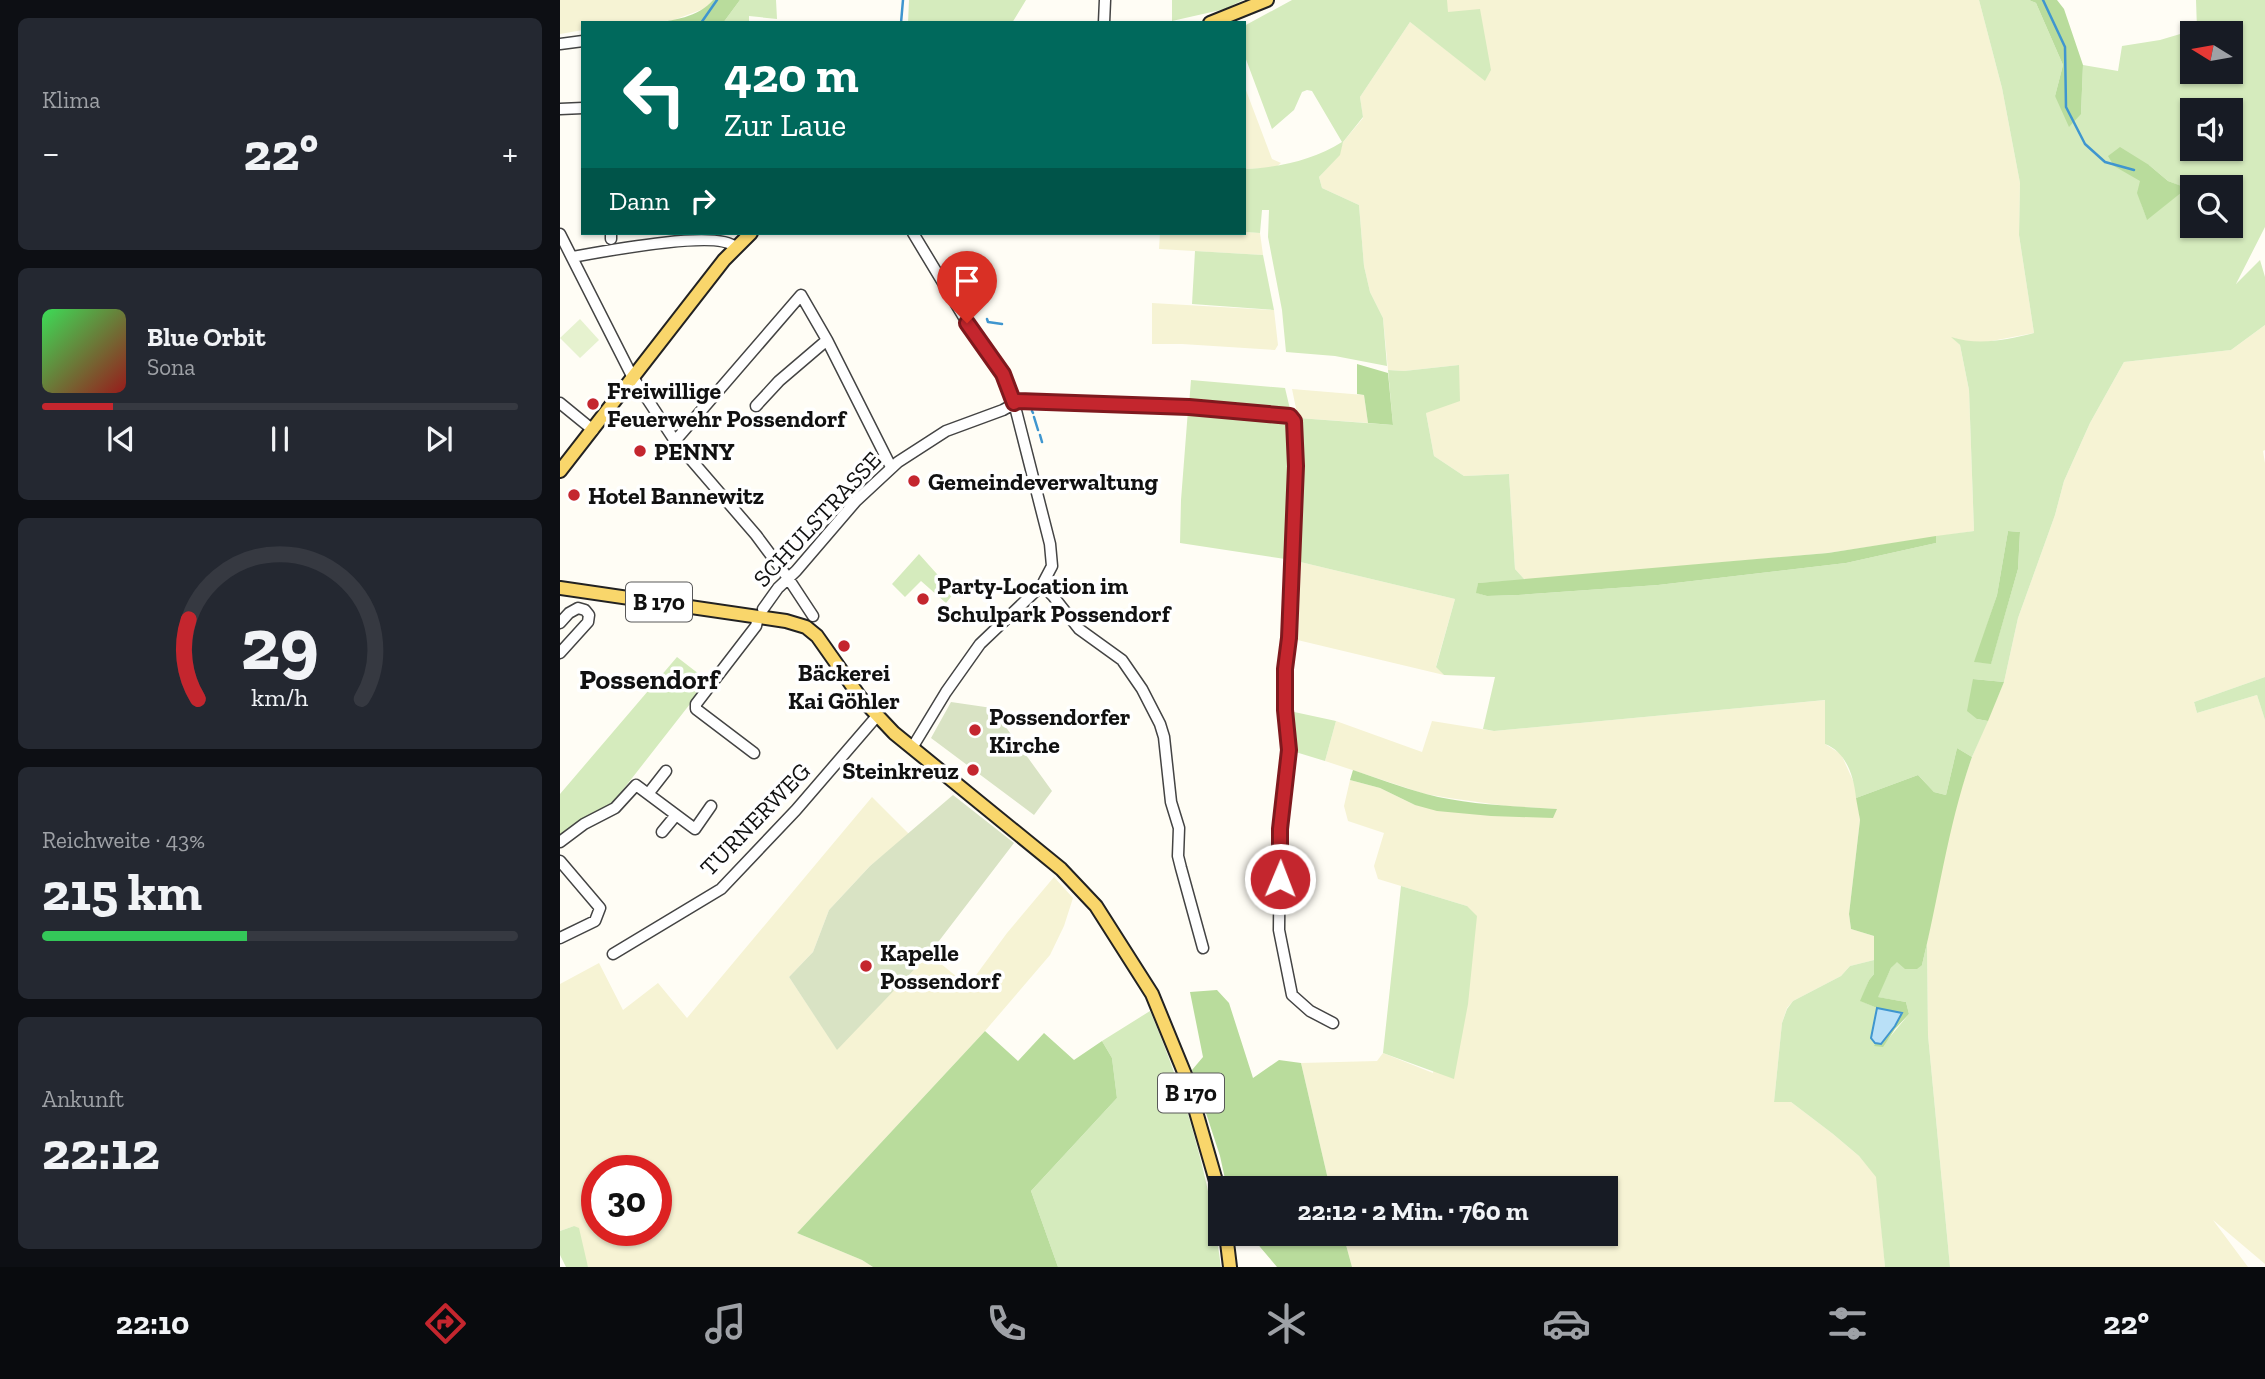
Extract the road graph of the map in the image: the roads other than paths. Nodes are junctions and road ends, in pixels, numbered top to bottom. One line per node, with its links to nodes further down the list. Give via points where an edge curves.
1 (1105, 0): 3 (street)
2 (1267, 0): 4 (main road)
3 (1104, 21)
4 (1215, 21)
5 (581, 41): 6 (street)
6 (560, 44)
7 (581, 108): 8 (street)
8 (560, 109)
9 (560, 234): 13 (street)
10 (749, 235): 12 (main road)
11 (914, 235): 17 (street, via 979,343 1003,374)
12 (735, 247): 13 (street, via 726,241 664,242); 15 (main road)
13 (572, 257): 15 (street)
14 (827, 340): 18 (street); 20 (street, via 801,295); 21 (street)
15 (632, 376): 19 (main road); 20 (street)
16 (560, 403): 19 (street)
17 (1014, 403): 21 (street, SCHULSTRASSE, via 946,431); 24 (street, via 1050,544 1052,566); 43 (street, via 1189,407 1290,416 1295,428 1296,466 1285,669 1289,750 1280,829 1279,930 1292,995)
18 (756, 405)
19 (593, 430): 22 (main road)
20 (675, 441): 23 (street)
21 (891, 467): 23 (street, SCHULSTRASSE)
22 (560, 471)
23 (788, 578): 26 (street, SCHULSTRASSE); 27 (street)
24 (1042, 585): 31 (street, via 981,644); 41 (street, via 1079,629 1122,660 1160,724 1179,828 1178,856)
25 (560, 588): 26 (main road, B 170)
26 (760, 613): 30 (main road, B 170, via 817,636); 32 (street, SCHULSTRASSE, via 756,626 696,704 696,709)
27 (813, 616)
28 (560, 623): 29 (street, via 578,608 589,615)
29 (560, 653)
30 (877, 716): 31 (main road, B 170); 42 (street, TURNERWEG, via 721,889)
31 (912, 748): 44 (main road, B 170, via 1061,869 1096,906 1152,994 1186,1077)
32 (754, 753)
33 (666, 771): 34 (street)
34 (648, 794): 36 (street); 38 (street, via 636,785 615,808)
35 (711, 806): 36 (street, via 695,829)
36 (676, 815): 37 (street)
37 (662, 832)
38 (560, 842)
39 (560, 862): 40 (street, via 600,908 595,921)
40 (560, 937)
41 (1203, 948)
42 (614, 954)
43 (1333, 1023)
44 (1215, 1176)
45 (1227, 1246): 46 (main road)
46 (1230, 1267)

